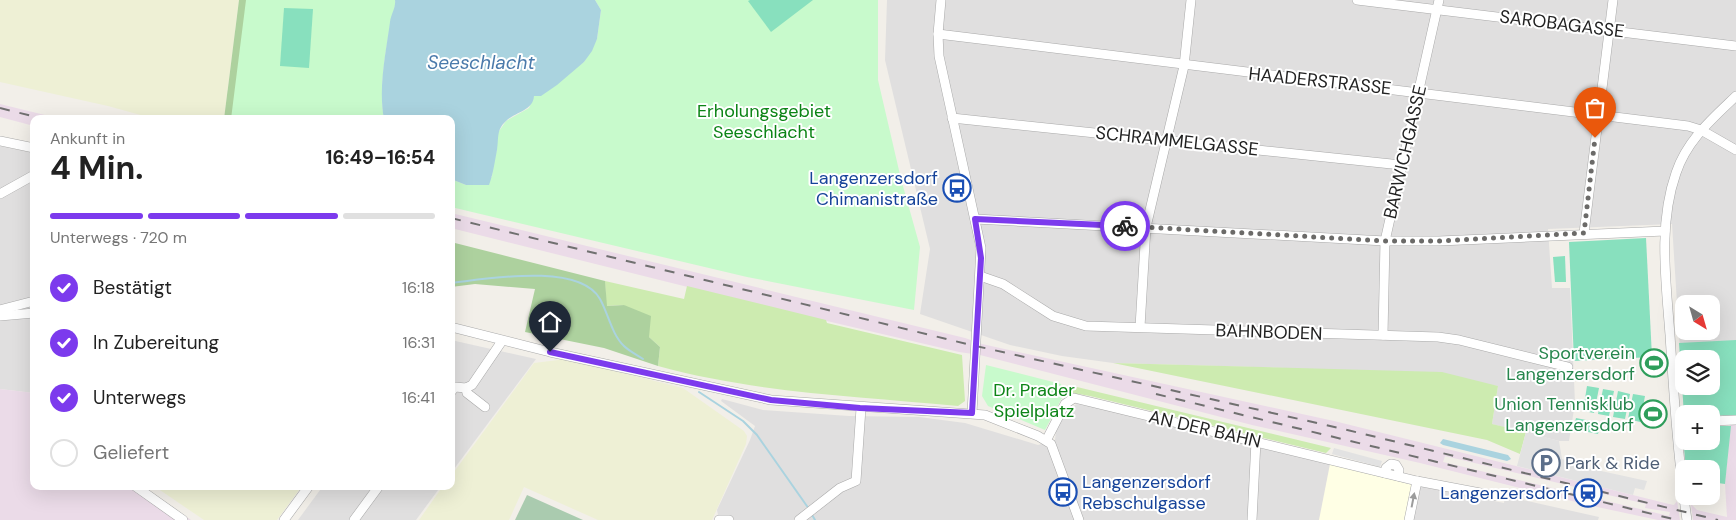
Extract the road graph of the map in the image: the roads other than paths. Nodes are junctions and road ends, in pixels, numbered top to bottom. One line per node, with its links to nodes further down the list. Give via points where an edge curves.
1 (941, 0): 7 (street)
2 (1191, 0): 9 (street)
3 (1357, 0): 5 (street, SAROBAGASSE)
4 (1613, 0): 6 (street)
5 (1438, 5): 6 (street, SAROBAGASSE); 10 (street, BARWICHGASSE)
6 (1608, 30): 8 (street, SAROBAGASSE); 12 (street)
7 (938, 34): 9 (street, HAADERSTRASSE); 13 (street)
8 (1736, 46)
9 (1184, 66): 10 (street, HAADERSTRASSE); 15 (street)
10 (1418, 92): 12 (street, HAADERSTRASSE); 19 (street, BARWICHGASSE)
11 (1736, 96): 14 (street)
12 (1598, 115): 14 (street, HAADERSTRASSE); 25 (street)
13 (952, 118): 15 (street, SCHRAMMELGASSE); 22 (street)
14 (1701, 130): 18 (street, HAADERSTRASSE); 24 (street, via 1676,172)
15 (1168, 139): 19 (street, SCHRAMMELGASSE); 23 (street)
16 (0, 141): 17 (street)
17 (30, 147)
18 (1736, 150)
19 (1401, 165): 26 (street, BARWICHGASSE)
20 (30, 177): 21 (street)
21 (0, 194)
22 (975, 219): 23 (street); 27 (street, via 981,248)
23 (1146, 227): 26 (street); 32 (street)
24 (1665, 231): 25 (street); 39 (street)
25 (1584, 233): 26 (street)
26 (1385, 241): 34 (street, BARWICHGASSE)
27 (980, 276): 32 (street, BAHNBODEN, via 1003,284 1041,310 1063,320 1086,326); 42 (street)
28 (30, 302): 29 (street)
29 (0, 310)
30 (30, 313): 31 (street)
31 (0, 316)
32 (1140, 327): 34 (street, BAHNBODEN)
33 (455, 329): 35 (street)
34 (1383, 335): 36 (street, BAHNBODEN, via 1459,340)
35 (502, 341): 38 (street, via 472,385); 41 (street, via 771,400)
36 (1568, 367)
37 (455, 387): 38 (street)
38 (466, 388): 40 (street)
39 (1679, 405)
40 (485, 407)
41 (860, 408): 42 (street); 58 (street, via 856,481 840,488)
42 (972, 413): 45 (street)
43 (1736, 420): 44 (street)
44 (1720, 421)
45 (1047, 439): 46 (street, AN DER BAHN, via 1064,404 1074,398); 59 (street)
46 (1256, 441): 48 (street, AN DER BAHN, via 1385,473 1391,464 1396,465 1398,476); 60 (street)
47 (1682, 450): 62 (street)
48 (1417, 481): 52 (street, AN DER BAHN); 61 (street, one-way to 48)
49 (141, 490): 53 (street)
50 (306, 490): 54 (street)
51 (376, 490): 55 (street)
52 (1496, 496)
53 (183, 520)
54 (284, 520)
55 (354, 520)
56 (719, 520): 57 (street)
57 (729, 520)
58 (799, 520)
59 (1078, 520)
60 (1252, 520)
61 (1409, 520)
62 (1687, 520)

